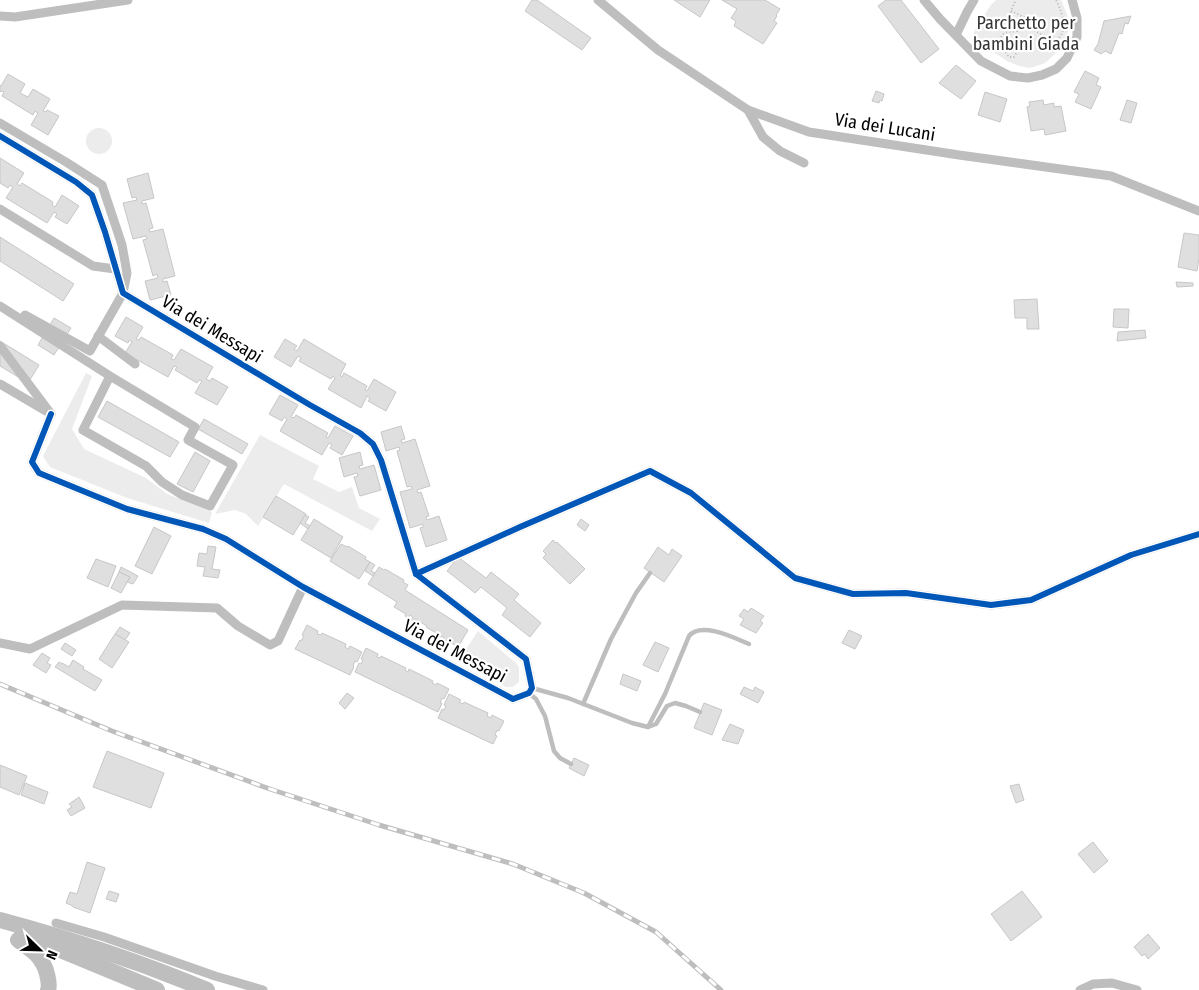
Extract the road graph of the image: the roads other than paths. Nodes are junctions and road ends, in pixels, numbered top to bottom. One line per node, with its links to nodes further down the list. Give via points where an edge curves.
1 (128, 0): 6 (street, via 15,17)
2 (598, 0): 8 (street, Via dei Lucani, via 658,50)
3 (924, 0): 7 (street)
4 (974, 0): 7 (street)
5 (1072, 0): 7 (street, via 1077,18 1077,37 1067,58 1056,69 1042,75 1028,78 1010,76 982,62)
6 (0, 16)
7 (956, 35)
8 (748, 110): 14 (street, via 762,137); 17 (street, Via dei Lucani, via 809,132 1111,176)
9 (0, 123): 10 (street)
10 (17, 133): 12 (street); 13 (street)
11 (0, 136): 12 (street)
12 (12, 143): 15 (street)
13 (57, 157): 15 (street); 19 (street, via 102,185 122,245 127,274)
14 (804, 163)
15 (52, 167): 18 (street, via 92,195)
16 (0, 209): 18 (street, via 93,266)
17 (1199, 211)
18 (115, 269): 19 (street)
19 (123, 293): 22 (street); 30 (street, Via dei Messapi, via 360,433 373,444 381,460)
20 (0, 301): 22 (street, via 90,351)
21 (0, 306): 25 (street)
22 (98, 336): 24 (street)
23 (0, 346): 27 (street)
24 (135, 364)
25 (110, 376): 25 (street, via 195,427 188,440 233,465 210,506 182,495 146,466 82,430)
26 (0, 384): 27 (street)
27 (51, 414): 31 (street, Via dei Messapi, via 32,462 39,472 128,509 203,529 226,539)
28 (1199, 534): 30 (street, via 1131,555 1031,600 992,605 906,593 853,594 795,578 691,493 650,472)
29 (650, 573): 35 (lane, via 611,639)
30 (416, 574): 34 (street, Via dei Messapi, via 526,659)
31 (303, 587): 32 (street, via 278,641 270,645 238,626 217,608 122,605 30,649); 34 (street, Via dei Messapi, via 513,700)
32 (0, 643)
33 (749, 644): 37 (lane, via 725,634 705,630 692,632)
34 (531, 691): 35 (lane, via 553,693); 38 (lane, via 545,716 554,752)
35 (583, 704): 37 (lane)
36 (700, 712): 37 (lane, via 675,703 667,706 656,724)
37 (648, 727)
38 (571, 764)
39 (0, 923): 41 (highway, via 42,960 50,985); 42 (highway); 43 (highway, via 47,933 110,953)
40 (56, 923): 44 (street)
41 (48, 990)
42 (157, 990)
43 (207, 990)
44 (262, 990)
45 (1080, 990): 46 (street, via 1093,984 1112,983)
46 (1137, 990)

